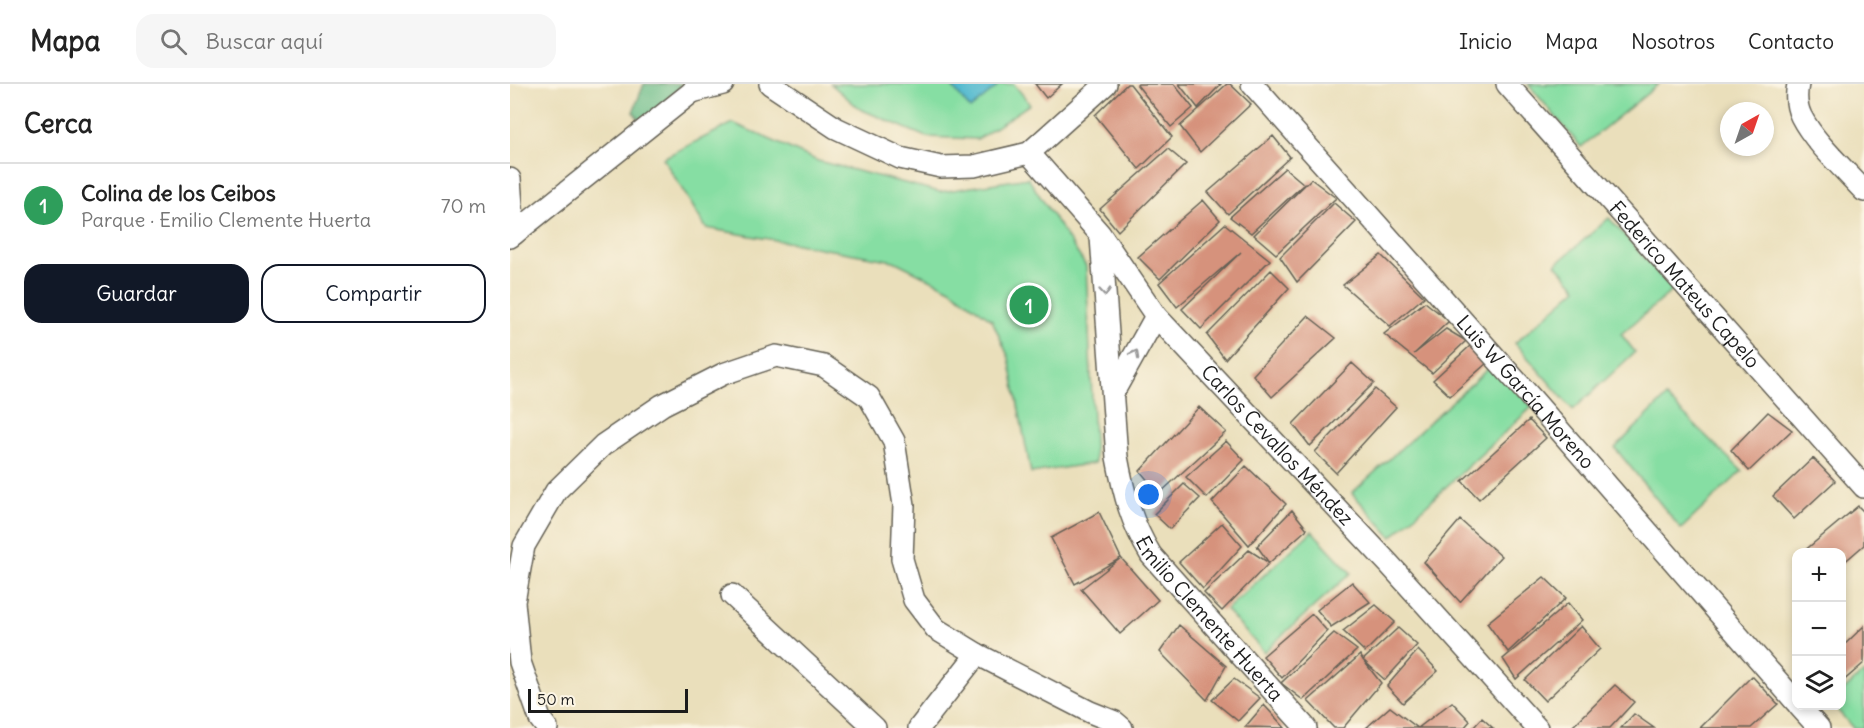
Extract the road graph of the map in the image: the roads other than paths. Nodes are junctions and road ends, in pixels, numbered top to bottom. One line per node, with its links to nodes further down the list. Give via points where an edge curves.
1 (723, 84): 7 (street)
2 (770, 84): 8 (street, via 836,128 900,158 941,166 974,166)
3 (1106, 84): 8 (street)
4 (1252, 84): 18 (street, Luis W García Moreno)
5 (1507, 84): 15 (street, Federico Mateus Capelo)
6 (1798, 84): 10 (street, via 1800,115)
7 (694, 88): 12 (street)
8 (1029, 153): 11 (street, Carlos Cevallos Méndez)
9 (510, 179): 12 (street)
10 (1864, 191)
11 (1100, 234): 13 (street, Carlos Cevallos Méndez); 14 (street, Emilio Clemente Huerta, one-way to 14)
12 (512, 236)
13 (1156, 316): 14 (street, one-way to 13); 26 (street, Carlos Cevallos Méndez)
14 (1113, 393): 25 (street, Emilio Clemente Huerta, via 1117,457 1137,531 1151,555)
15 (1864, 487)
16 (732, 595): 22 (street)
17 (977, 654): 20 (street); 21 (street, via 936,629 914,600 902,559 904,505 894,441 869,397 824,366 776,356 723,374 662,405 603,445 556,491 525,546 514,602 520,662); 23 (street)
18 (1792, 696)
19 (1804, 710): 27 (street)
20 (1084, 720): 24 (street, via 1115,722)
21 (547, 728)
22 (875, 728)
23 (919, 728)
24 (1122, 728)
25 (1306, 728)
26 (1537, 728)
27 (1819, 728)

